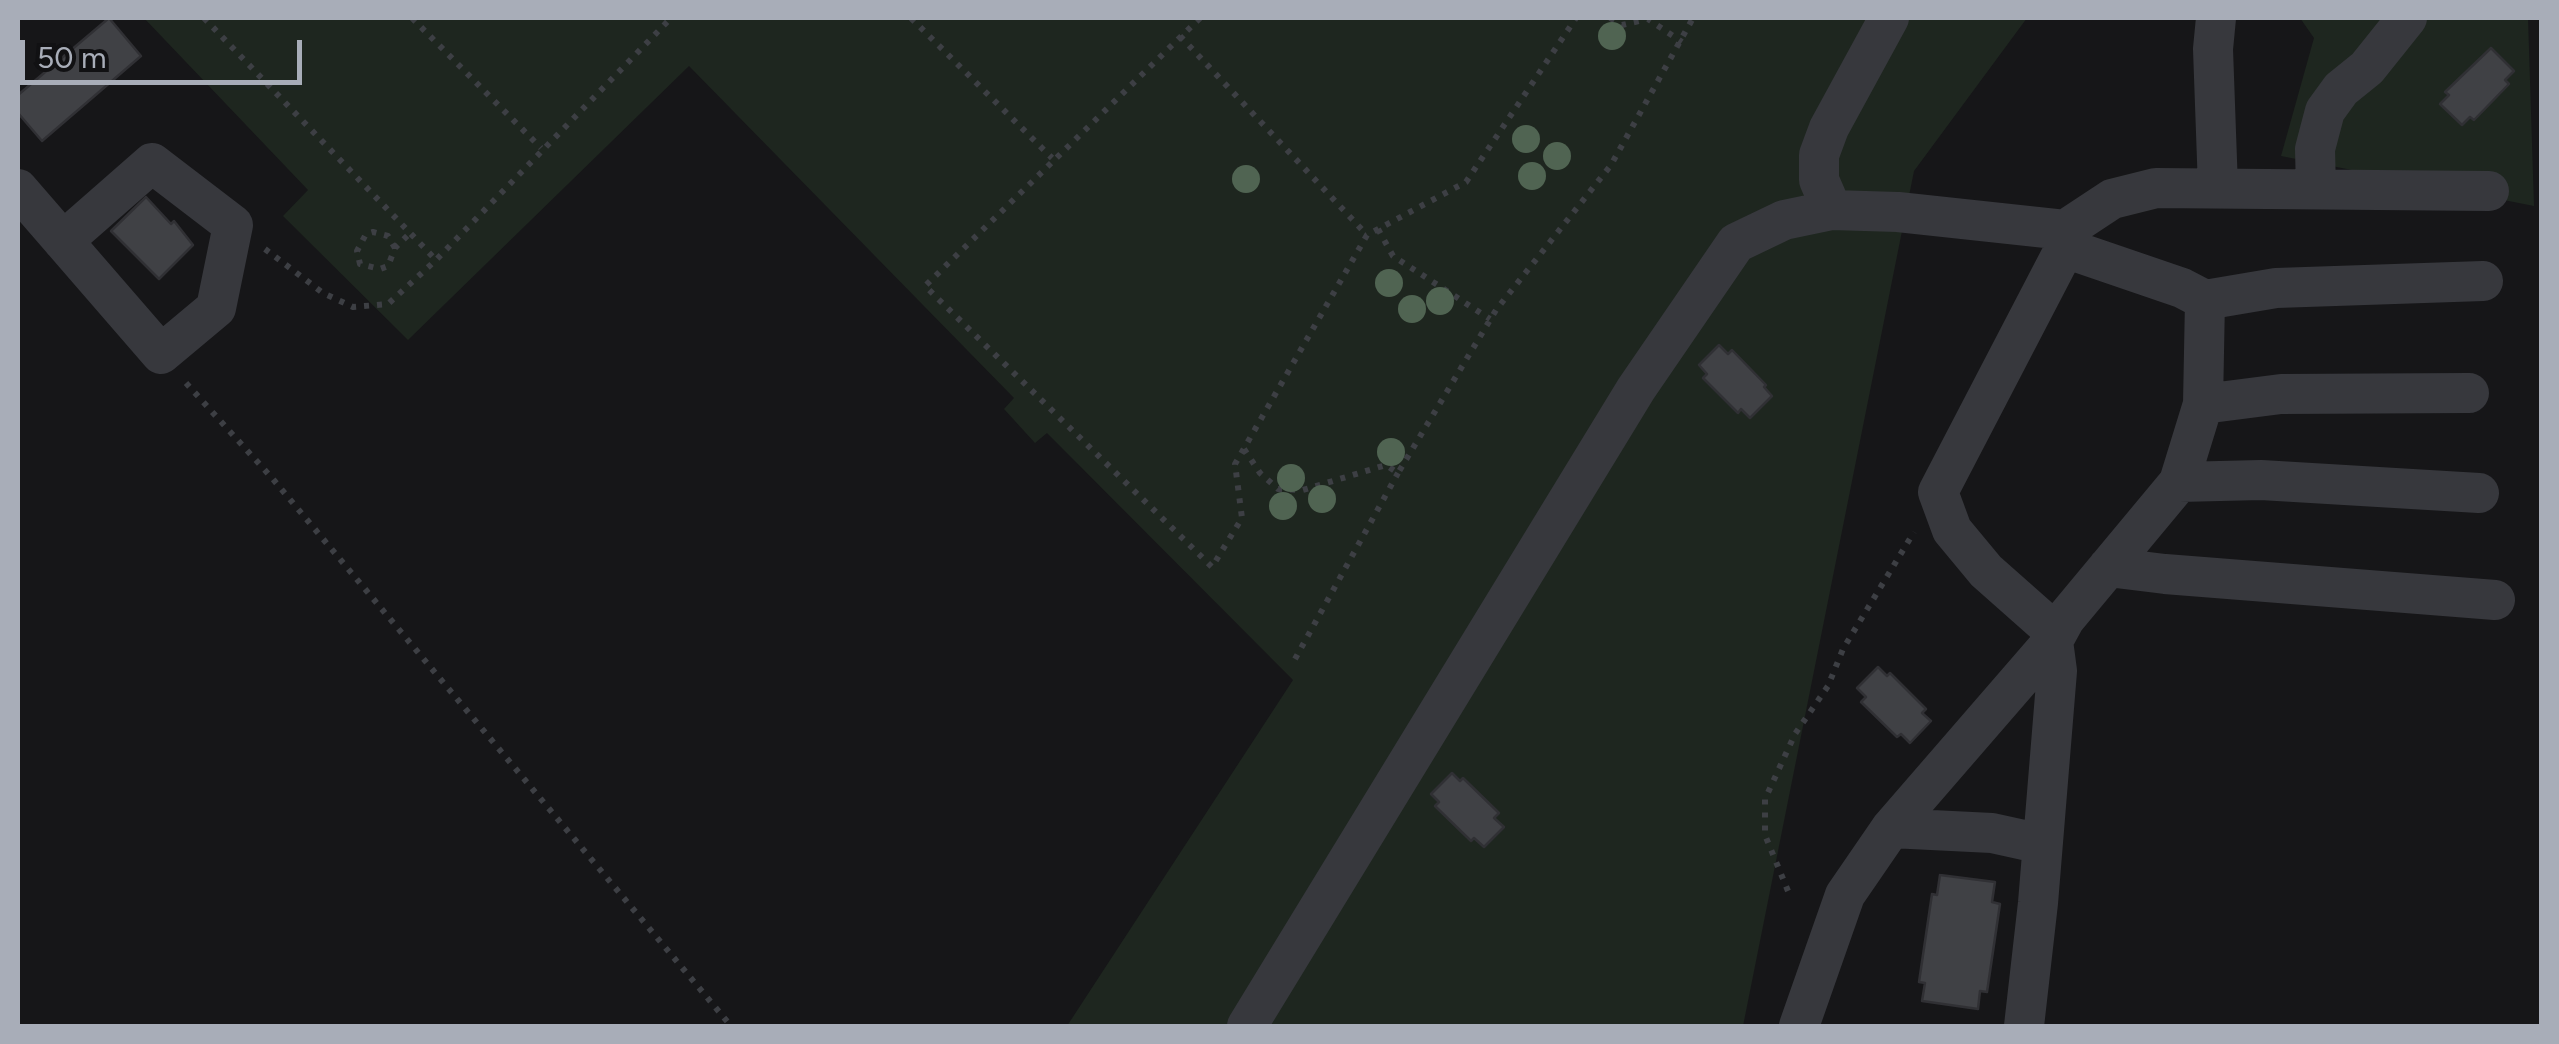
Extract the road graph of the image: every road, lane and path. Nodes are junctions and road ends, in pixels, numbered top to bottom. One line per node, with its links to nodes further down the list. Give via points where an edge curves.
1 (204, 18): 24 (path)
2 (412, 18): 15 (path)
3 (672, 18): 15 (path)
4 (912, 18): 16 (path)
5 (1200, 18): 13 (path)
6 (1576, 18): 23 (path, via 1466,182)
7 (1610, 18): 8 (path, via 1622,25)
8 (1648, 18): 14 (path)
9 (1694, 18): 14 (path)
10 (1889, 18): 21 (street, via 1819,155 1819,180)
11 (2216, 18): 17 (street)
12 (2407, 18): 19 (street, via 2325,111 2315,149)
13 (1180, 36): 16 (path); 25 (path)
14 (1682, 42): 32 (path, via 1610,165)
15 (541, 148): 29 (path)
16 (1053, 158): 36 (path, via 925,286 1212,567 1242,518 1235,464)
17 (2218, 188): 19 (street); 26 (street, via 2129,192 2092,210)
18 (18, 189): 27 (street)
19 (2316, 189): 20 (street)
20 (2488, 191)
21 (1832, 210): 26 (street, via 1898,212); 49 (street, via 1784,220 1736,243 1636,389)
22 (233, 225): 27 (street, via 152,163); 29 (path, via 352,307 388,304); 33 (street, via 216,308)
23 (1378, 229): 25 (path); 32 (path, via 1394,256)
24 (410, 232): 28 (path); 29 (path)
25 (1367, 235): 36 (path)
26 (2065, 239): 31 (street); 39 (street)
27 (64, 242): 33 (street)
28 (395, 248): 28 (path, via 388,266 360,264 357,251 366,234 388,236)
29 (436, 260)
30 (2483, 281): 31 (street, via 2276,288)
31 (2204, 300): 35 (street)
32 (1490, 319): 37 (path)
33 (161, 354): 48 (path)
34 (2469, 393): 35 (street, via 2281,394)
35 (2203, 404): 38 (street)
36 (1244, 449): 37 (path, via 1278,489 1303,490 1386,466)
37 (1398, 473): 44 (path)
38 (2179, 482): 40 (street, via 2261,480); 41 (street)
39 (1938, 492): 43 (street, via 1952,530 2048,626); 47 (path, via 1795,734 1766,798 1766,835)
40 (2479, 493)
41 (2108, 566): 42 (street); 43 (street)
42 (2495, 600)
43 (2053, 642): 45 (street); 46 (street, via 2057,671)
44 (1295, 659)
45 (1890, 828): 46 (street, via 1992,833); 50 (street, via 1845,895)
46 (2042, 844): 51 (street)
47 (1788, 892)
48 (731, 1026)
49 (1247, 1026)
50 (1799, 1026)
51 (2024, 1026)

